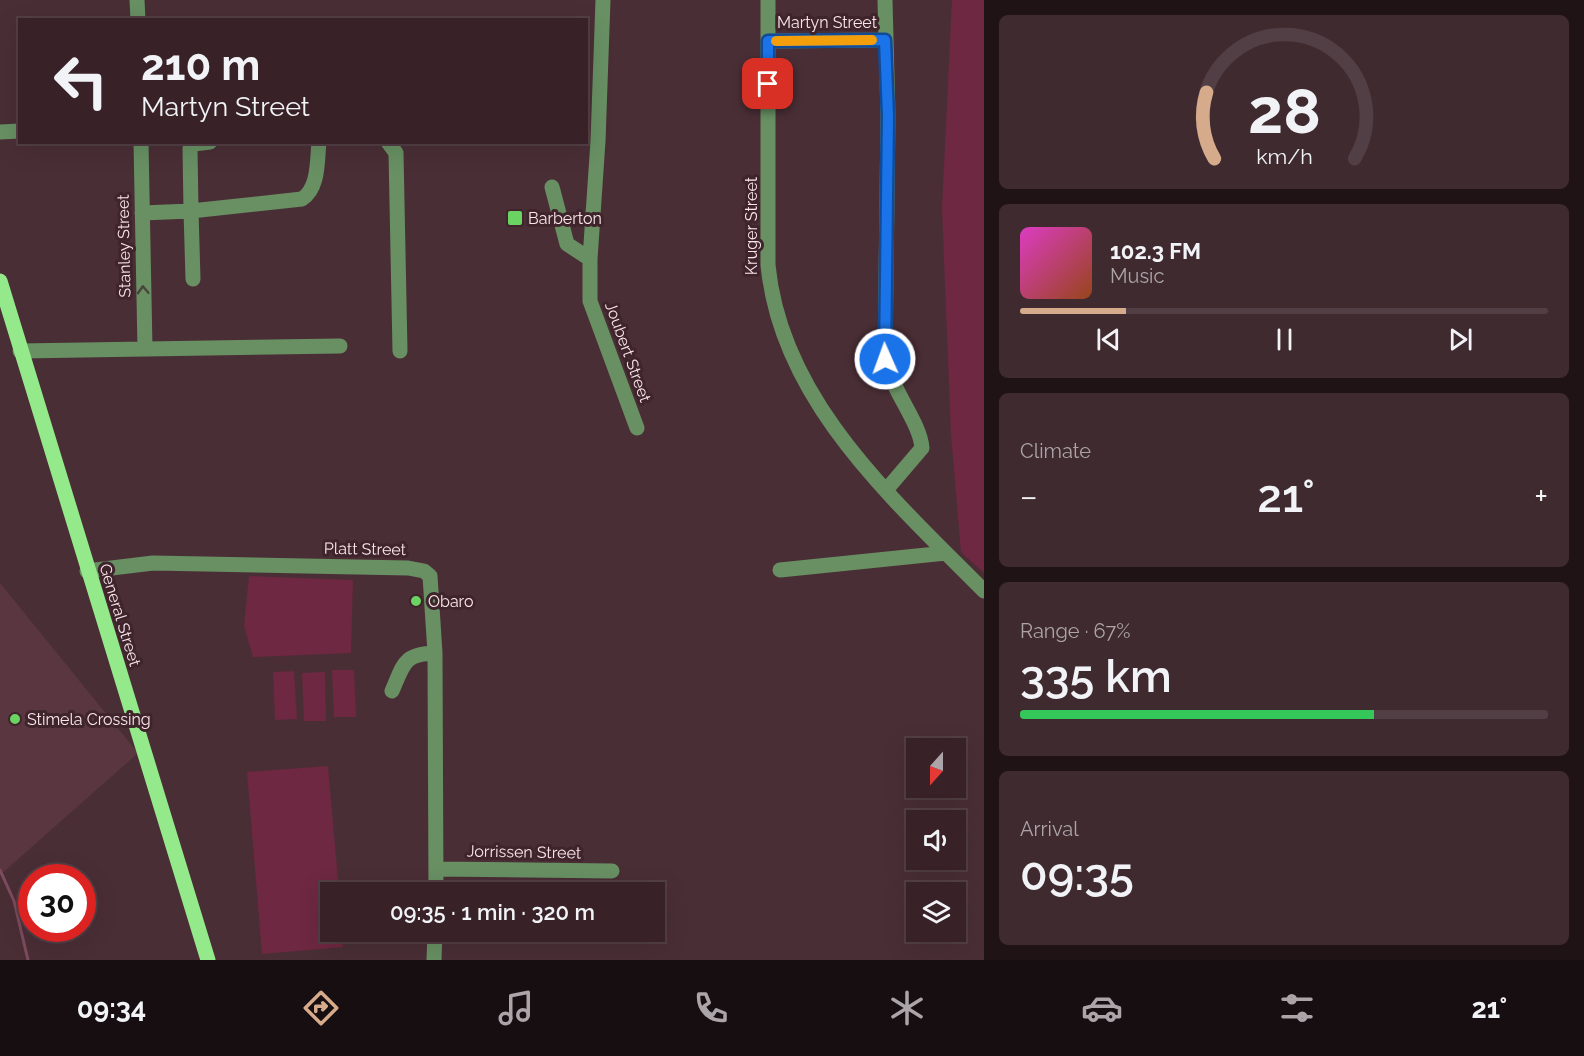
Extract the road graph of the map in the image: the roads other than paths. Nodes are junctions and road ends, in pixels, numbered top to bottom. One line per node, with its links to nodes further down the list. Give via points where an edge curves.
1 (137, 0): 5 (street)
2 (603, 0): 17 (street, Joubert Street)
3 (768, 0): 7 (street, Kruger Street)
4 (885, 0): 6 (street)
5 (138, 18)
6 (885, 40): 7 (street, Martyn Street); 25 (street, via 885,359 892,384 922,448)
7 (768, 41): 25 (street, Kruger Street, via 768,265 776,312 796,365 822,412)
8 (18, 131): 9 (street)
9 (0, 132)
10 (141, 144): 16 (street, Stanley Street)
11 (194, 144): 15 (street, via 190,148)
12 (320, 144): 15 (street, via 315,183 302,199)
13 (389, 144): 23 (street, via 396,153)
14 (552, 187): 17 (street, via 567,244)
15 (191, 211): 16 (street); 18 (street)
16 (142, 213): 21 (street, Stanley Street, one-way to 16)
17 (590, 259): 24 (street, Joubert Street, via 592,308)
18 (193, 279)
19 (0, 281): 22 (main road, General Street)
20 (340, 346): 21 (street)
21 (145, 349): 22 (street)
22 (20, 351): 28 (main road, General Street)
23 (400, 351)
24 (638, 429)
25 (887, 489): 26 (street, Kruger Street)
26 (946, 553): 27 (street); 29 (street, Kruger Street)
27 (780, 570)
28 (87, 571): 30 (street, Platt Street, via 153,563 417,568 430,576 433,585); 36 (main road, General Street)
29 (984, 591)
30 (435, 653): 31 (street, via 417,653 407,659); 32 (street, Platt Street)
31 (392, 691)
32 (437, 869): 33 (street, Jorrissen Street); 34 (street, Platt Street)
33 (612, 871)
34 (436, 882)
35 (435, 942): 37 (street)
36 (208, 960)
37 (434, 960)

